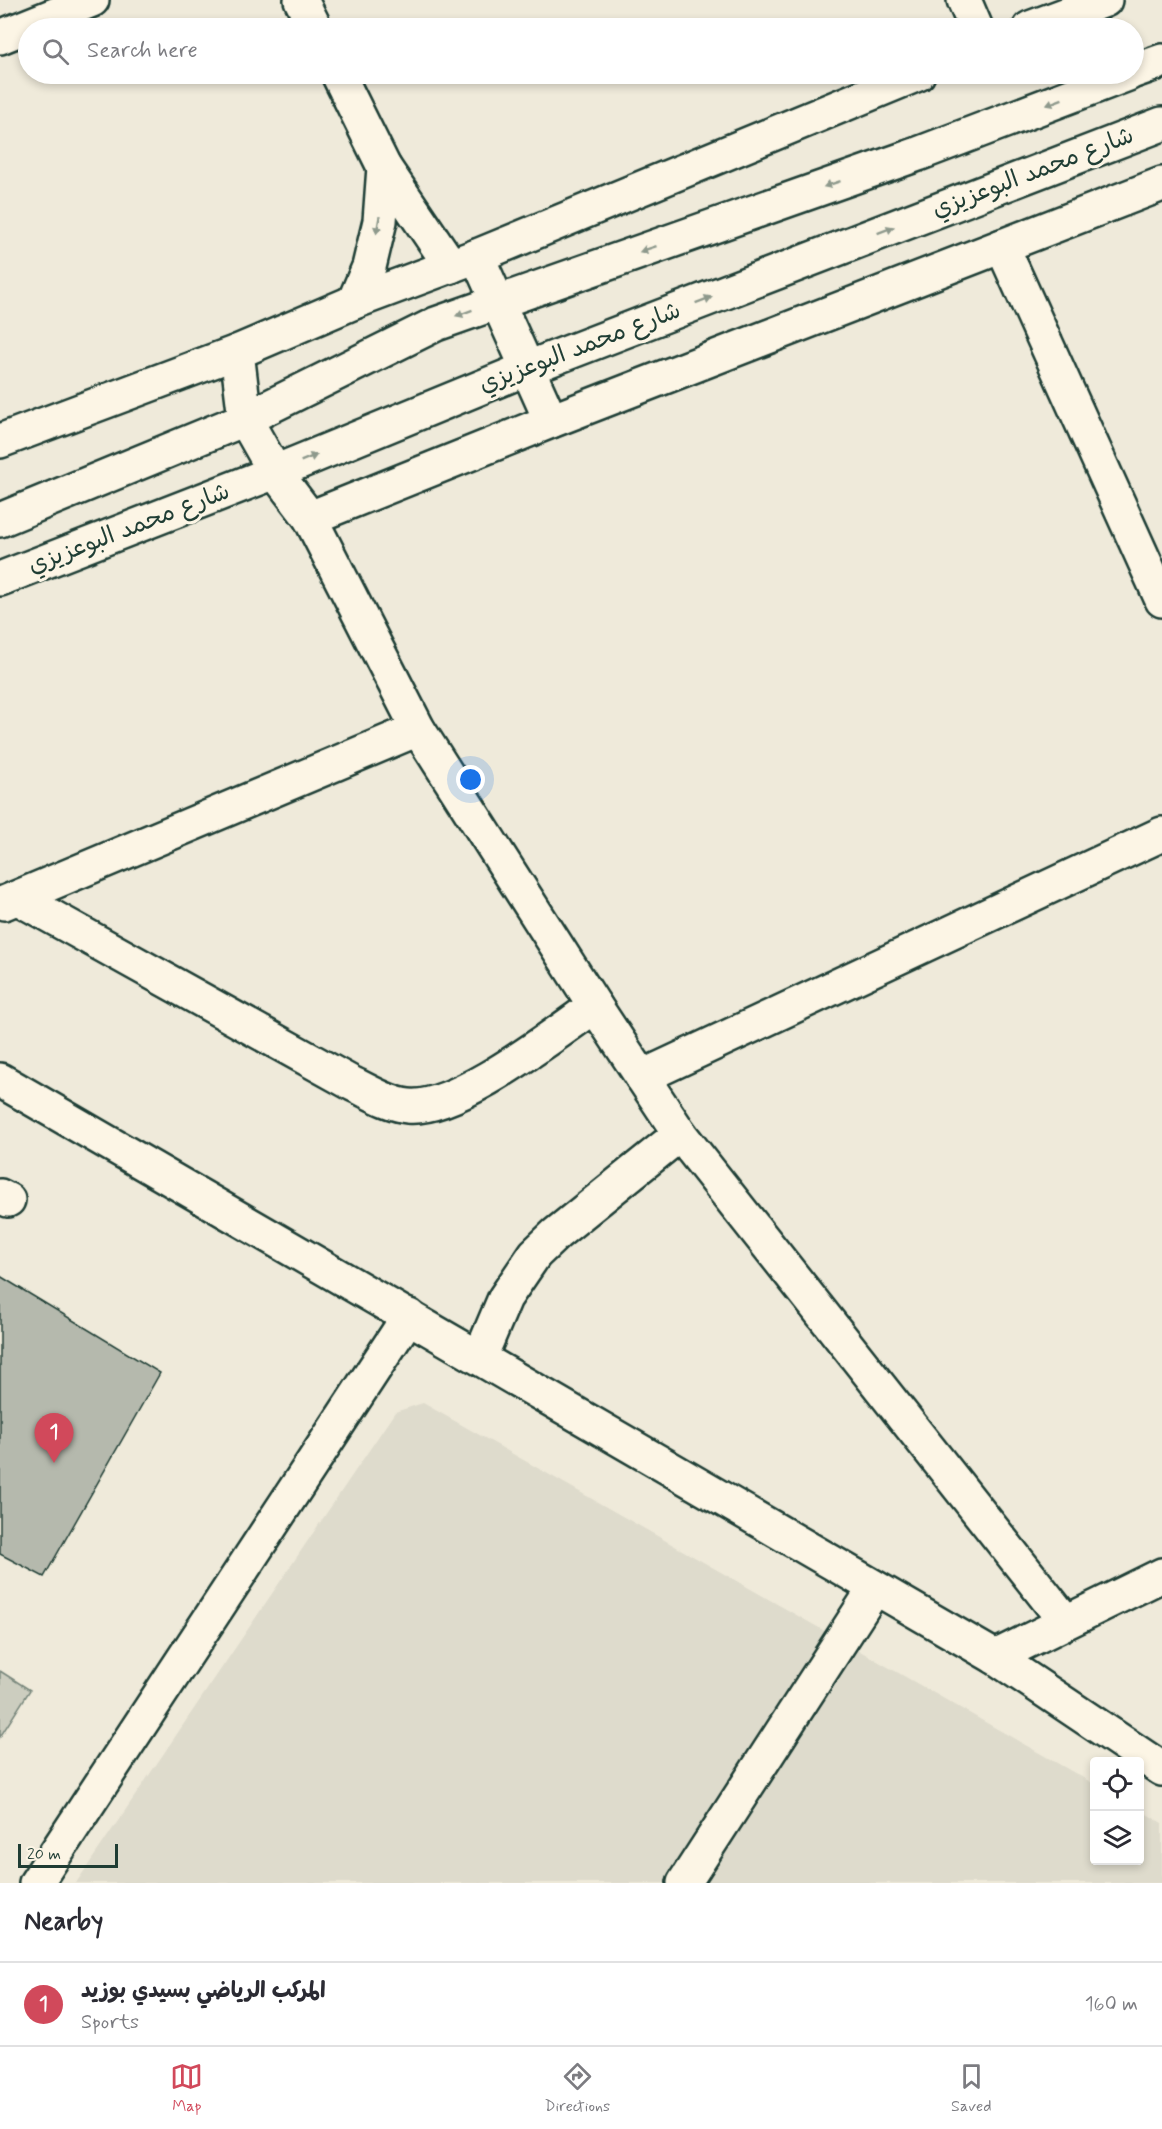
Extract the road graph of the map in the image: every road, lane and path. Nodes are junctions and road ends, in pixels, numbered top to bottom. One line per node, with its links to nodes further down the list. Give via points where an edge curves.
1 (92, 0): 5 (street)
2 (301, 0): 7 (street)
3 (964, 0): 8 (street)
4 (1105, 0): 9 (street)
5 (43, 8): 6 (street)
6 (28, 18)
7 (310, 18)
8 (972, 18)
9 (1057, 18)
10 (18, 25): 11 (street)
11 (0, 37)
12 (1162, 61): 13 (street)
13 (1144, 67)
14 (343, 84): 18 (street)
15 (894, 84): 21 (street)
16 (1102, 84): 23 (street, one-way to 23, via 918,154)
17 (1162, 124): 25 (street, شارع محمد البوعزيزي, one-way to 17)
18 (384, 167): 21 (street); 22 (street, one-way to 22, via 380,221 369,267)
19 (1162, 184): 20 (street)
20 (1002, 246): 27 (street); 33 (street)
21 (464, 261): 22 (street); 23 (street)
22 (354, 302): 24 (street)
23 (496, 302): 25 (street); 26 (street, one-way to 26, via 436,324)
24 (237, 352): 26 (street); 28 (street)
25 (528, 368): 27 (street); 29 (street, شارع محمد البوعزيزي, one-way to 25)
26 (245, 419): 29 (street); 31 (street)
27 (551, 421): 30 (street)
28 (0, 441)
29 (275, 472): 30 (street); 32 (street, شارع محمد البوعزيزي)
30 (310, 518): 34 (street)
31 (0, 520)
32 (0, 579)
33 (1162, 600)
34 (418, 729): 36 (street); 37 (street)
35 (1162, 834): 38 (street)
36 (9, 902): 37 (street, via 353,1084 405,1106 439,1102 496,1074)
37 (595, 1006): 38 (street)
38 (642, 1077): 40 (street)
39 (0, 1080): 41 (street)
40 (680, 1134): 42 (street, via 535,1254 505,1298); 45 (street)
41 (409, 1316): 42 (street); 48 (street)
42 (480, 1357): 44 (street)
43 (1162, 1575): 45 (street)
44 (875, 1588): 46 (street); 49 (street)
45 (1065, 1622): 46 (street)
46 (995, 1657): 47 (street)
47 (1162, 1769)
48 (36, 1883)
49 (684, 1883)

